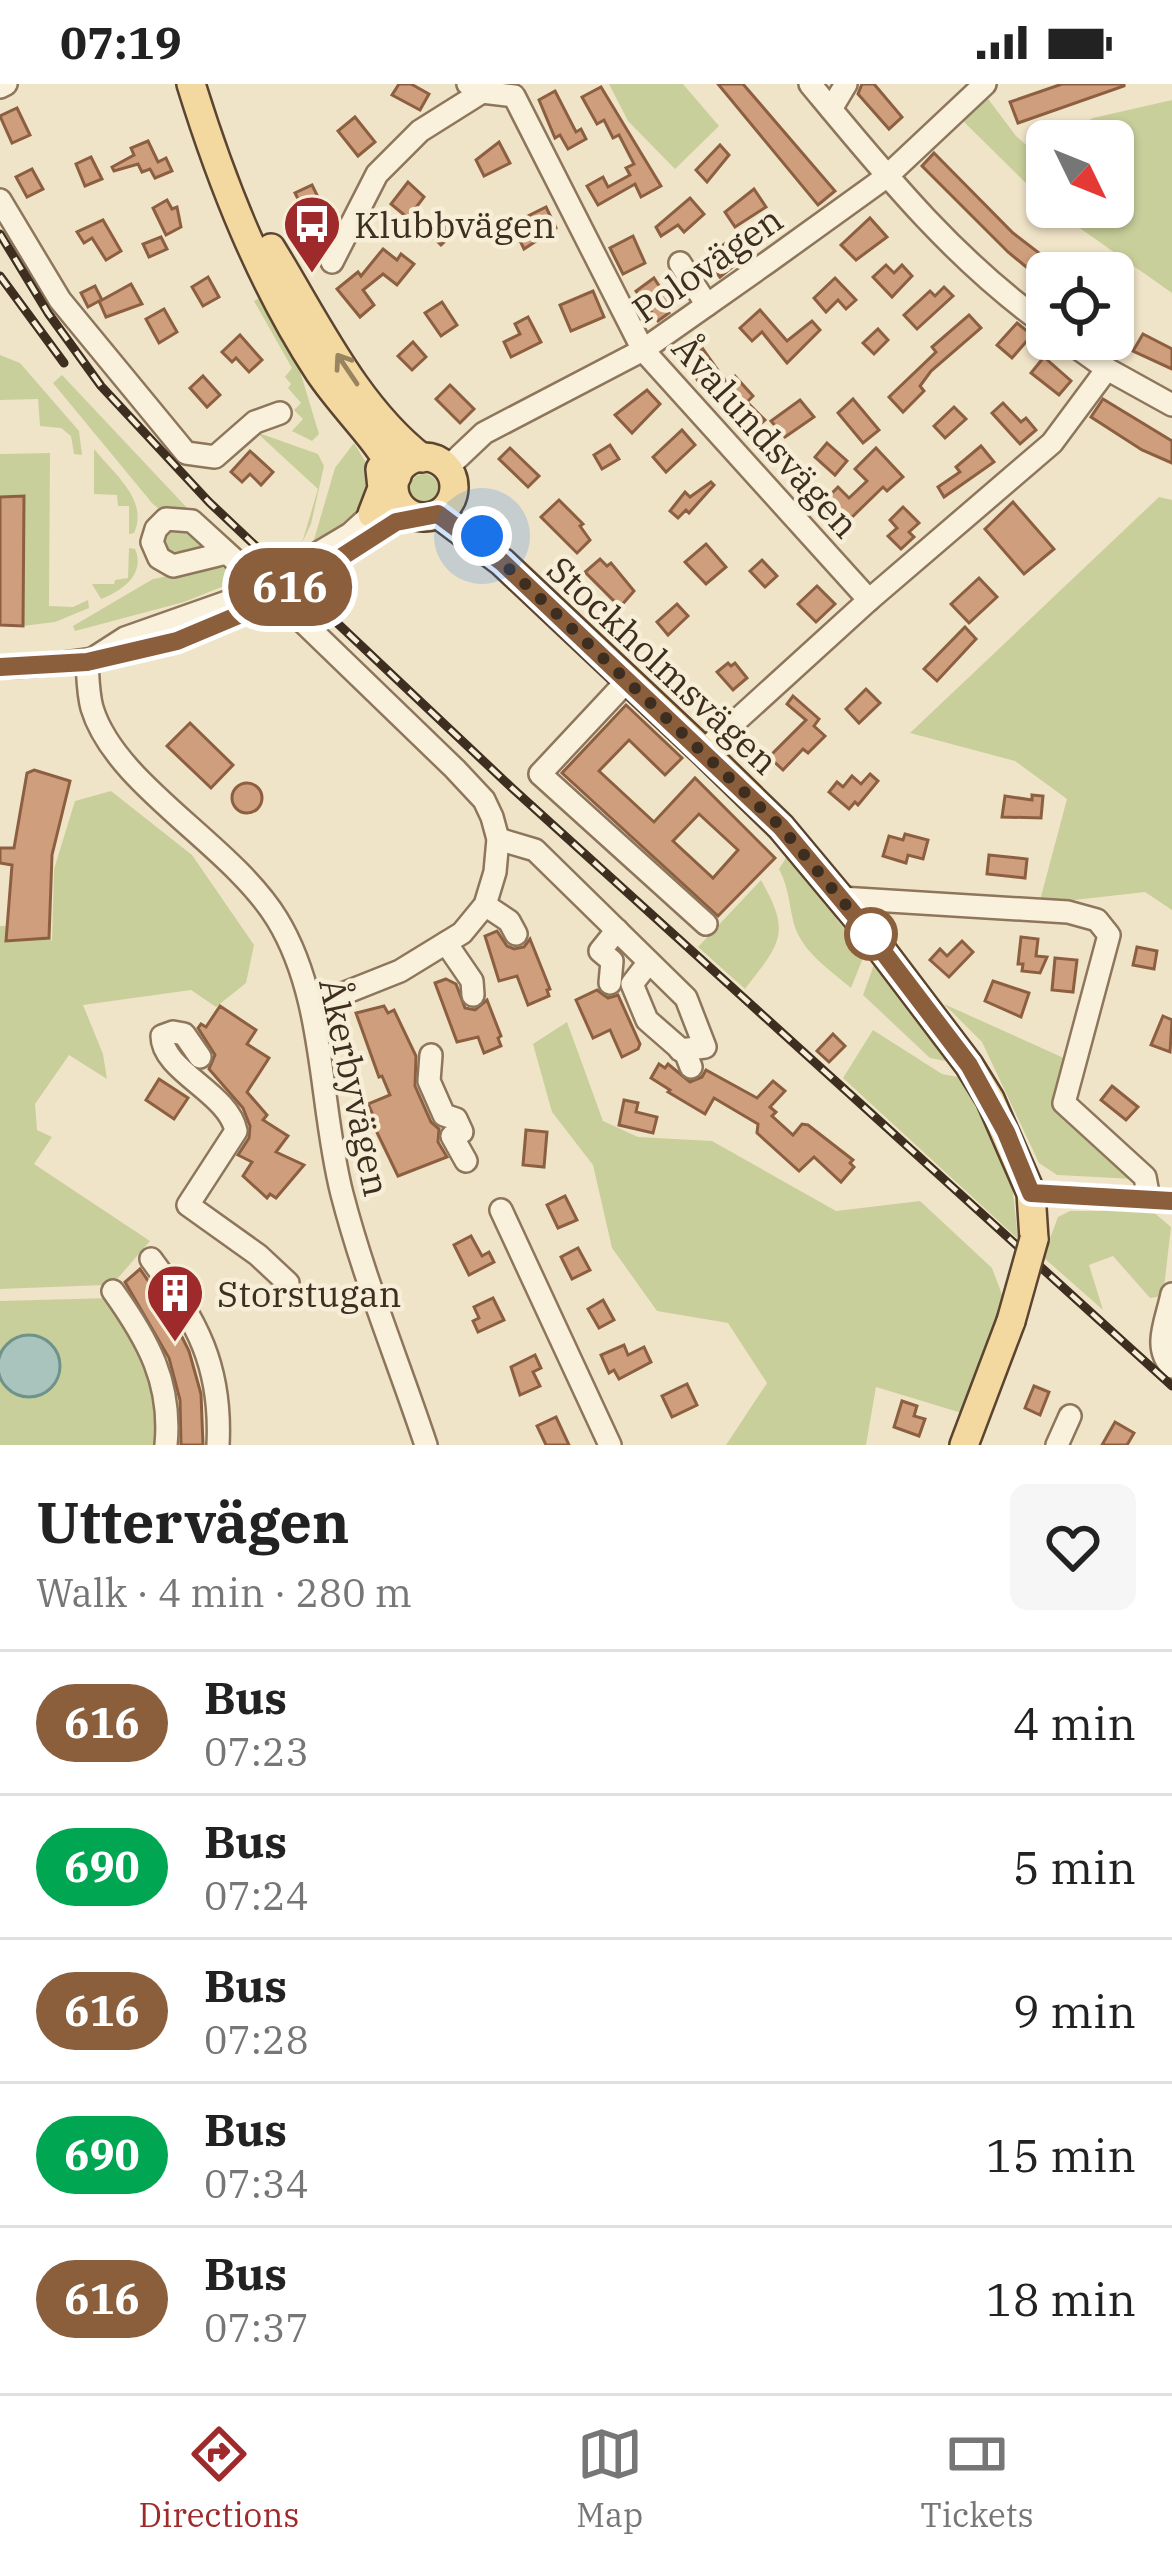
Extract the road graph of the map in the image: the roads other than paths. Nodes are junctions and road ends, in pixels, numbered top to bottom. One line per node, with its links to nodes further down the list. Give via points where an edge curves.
1 (191, 84): 18 (main road, via 236,217)
2 (208, 84): 21 (main road, one-way to 2, via 396,437 376,411 270,246)
3 (810, 84): 8 (street)
4 (846, 84): 8 (street)
5 (986, 84): 9 (street, Polovägen)
6 (475, 88): 7 (street, Åvalundsvägen); 11 (street, via 377,174)
7 (519, 90): 15 (street, Åvalundsvägen)
8 (831, 110): 9 (street)
9 (886, 177): 13 (street, Polovägen); 14 (street)
10 (0, 200): 20 (street, via 59,300 187,453 215,457 255,422)
11 (332, 262)
12 (680, 263): 13 (street)
13 (707, 305): 15 (street, Polovägen)
14 (1026, 311)
15 (643, 350): 21 (street, Polovägen); 27 (street, Åvalundsvägen)
16 (1094, 360): 17 (street)
17 (1107, 369): 19 (street); 27 (street, via 1052,443)
18 (338, 398): 22 (main road, via 382,449); 24 (main road, via 381,469)
19 (1172, 405)
20 (280, 413)
21 (434, 463): 22 (main road, via 402,466); 23 (main road, via 452,476)
22 (396, 484): 23 (main road, via 401,507); 24 (street)
23 (435, 509): 26 (street); 30 (main road, Stockholmsvägen)
24 (372, 514): 26 (street)
25 (226, 553): 32 (street, via 484,800)
26 (309, 568): 28 (street, bridge, via 235,608 125,638)
27 (869, 600): 31 (street)
28 (87, 662): 29 (street); 42 (street, Åkerbyvägen, via 91,705 121,762 237,869 278,921)
29 (0, 667)
30 (627, 681): 31 (main road, Stockholmsvägen); 35 (street, via 540,774)
31 (703, 751): 33 (main road, Stockholmsvägen)
32 (498, 839): 34 (street); 36 (street, via 535,850)
33 (841, 898): 46 (main road, Stockholmsvägen, via 969,1065); 47 (street, via 1096,920 1109,934 1064,1103 1144,1178)
34 (485, 905): 37 (street); 38 (street)
35 (706, 925)
36 (617, 930): 39 (street); 40 (street, via 600,951 611,972)
37 (516, 934)
38 (446, 943): 41 (street); 42 (street)
39 (649, 962): 40 (street); 40 (street, via 686,998 705,1047 685,1059 647,1020)
40 (634, 980)
41 (472, 994)
42 (311, 1006): 58 (street, Åkerbyvägen, via 340,1189)
43 (431, 1054): 45 (street, via 429,1081 443,1115 462,1132 452,1136)
44 (200, 1057): 51 (street, via 184,1034 162,1036 166,1052 222,1106 236,1131 188,1205)
45 (466, 1161)
46 (1031, 1193): 47 (street); 60 (main road, Stockholmsvägen, bridge, via 1034,1239)
47 (1149, 1199): 48 (street)
48 (1172, 1201)
49 (501, 1210): 59 (street)
50 (151, 1259): 57 (street, via 208,1352 218,1388)
51 (288, 1283)
52 (113, 1291): 56 (street, via 157,1361 169,1414)
53 (1172, 1294): 54 (street, via 1161,1346)
54 (1172, 1367)
55 (1070, 1415): 61 (street)
56 (166, 1445)
57 (218, 1445)
58 (426, 1445)
59 (610, 1445)
60 (964, 1445)
61 (1057, 1445)

